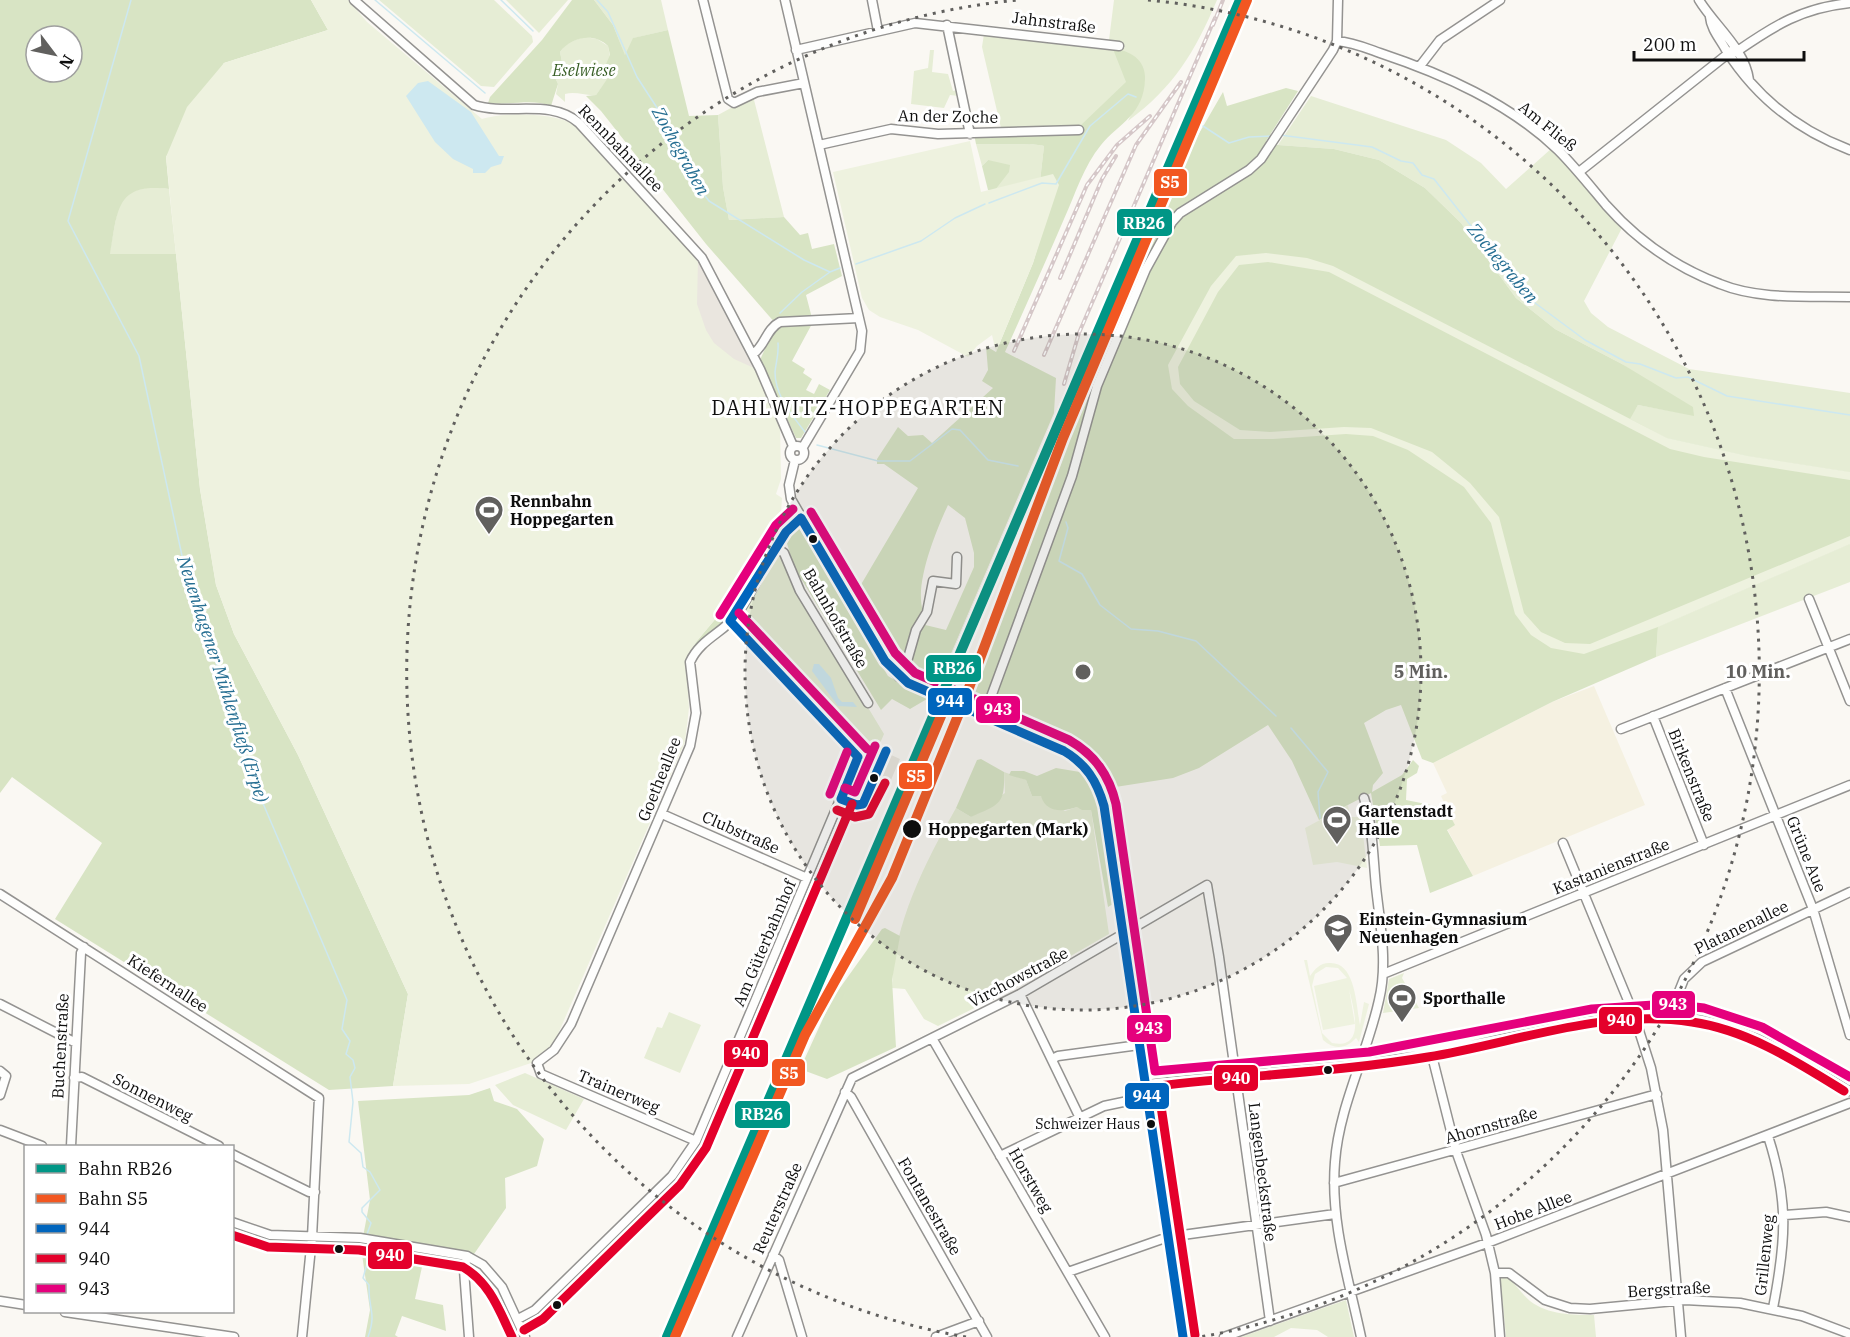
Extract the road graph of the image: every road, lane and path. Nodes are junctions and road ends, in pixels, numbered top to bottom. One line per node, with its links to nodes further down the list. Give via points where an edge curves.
1 (354, 0): 24 (street, Rennbahnallee, via 474,105 490,109 556,110 579,123 697,252)
2 (703, 0): 16 (street, via 728,99 734,103 757,92)
3 (785, 0): 13 (street)
4 (872, 0): 10 (street)
5 (1338, 0): 11 (street)
6 (1500, 0): 15 (street, via 1440,40)
7 (1700, 0): 14 (street, via 1712,27)
8 (1850, 3): 14 (street, via 1813,9 1785,20)
9 (947, 25): 10 (street, Jahnstraße, via 915,23); 12 (street, Jahnstraße); 18 (street)
10 (878, 31): 13 (street, Jahnstraße)
11 (1337, 41): 15 (street, Am Fließ); 37 (street, via 1256,165 1180,213 1155,250 1093,396 1072,476)
12 (1119, 46)
13 (796, 50): 16 (street)
14 (1733, 52): 20 (street, via 1763,98 1785,116); 21 (street)
15 (1420, 66): 21 (street, Am Fließ, via 1478,93 1510,114 1554,146)
16 (804, 83): 19 (street)
17 (1079, 130): 18 (street, An der Zoche)
18 (970, 134): 19 (street, An der Zoche, via 891,129)
19 (819, 145): 23 (street)
20 (1850, 150)
21 (1579, 172): 22 (street, Am Fließ, via 1606,205 1646,243 1704,278 1746,291)
22 (1850, 297)
23 (859, 318): 24 (street, via 780,322); 25 (street, via 863,338 860,351)
24 (753, 354): 25 (street, Rennbahnallee)
25 (798, 447): 26 (street, via 803,457 795,460 789,489)
26 (801, 518): 27 (street, Goetheallee); 33 (street, via 885,662)
27 (777, 548): 30 (street, Goetheallee); 36 (street, Bahnhofstraße, via 784,553 800,591)
28 (957, 557): 33 (street, via 956,584 933,582 927,612 916,630)
29 (1809, 599): 32 (street)
30 (730, 621): 42 (street, Goetheallee, via 706,640 690,662 695,725); 46 (street, Am Güterbahnhof, via 858,757)
31 (1850, 639): 32 (street)
32 (1829, 647): 34 (street); 35 (street)
33 (902, 679): 37 (street)
34 (1725, 688): 38 (street); 43 (street, Grüne Aue)
35 (1850, 701)
36 (868, 704)
37 (984, 716): 52 (street, via 1070,754 1095,778 1104,806)
38 (1653, 716): 39 (street); 45 (street, Birkenstraße)
39 (1621, 729)
40 (1850, 785): 43 (street, Kastanienstraße)
41 (1364, 798): 54 (street, via 1370,816)
42 (662, 814): 46 (street, Clubstraße); 66 (street, Goetheallee, via 571,1024 554,1050)
43 (1776, 815): 45 (street, Kastanienstraße); 51 (street, Grüne Aue)
44 (1563, 843): 50 (street)
45 (1704, 845): 50 (street, Kastanienstraße)
46 (807, 878): 82 (street, Am Güterbahnhof)
47 (1206, 885): 52 (street, Virchowstraße); 69 (street, Langenbeckstraße)
48 (1850, 892): 51 (street, Platanenallee)
49 (0, 894): 53 (street, Kiefernallee)
50 (1583, 894): 54 (street, Kastanienstraße); 58 (street)
51 (1813, 909): 57 (street, Platanenallee, via 1702,962 1684,979); 59 (street, Grüne Aue)
52 (1123, 934): 55 (street, Virchowstraße); 62 (street)
53 (84, 947): 61 (street, Buchenstraße); 91 (street, Kiefernallee, via 319,1098)
54 (1383, 974): 64 (street, via 1379,1002)
55 (1020, 994): 60 (street, Virchowstraße); 65 (street)
56 (0, 1004): 61 (street)
57 (1672, 1010): 58 (street); 72 (street, via 1713,1013 1746,1023); 73 (street, via 1744,1030)
58 (1633, 1011): 63 (street); 75 (street)
59 (1850, 1035)
60 (932, 1038): 74 (street, Virchowstraße, via 855,1076); 88 (street, Horstweg)
61 (76, 1043): 70 (street, Buchenstraße)
62 (1139, 1045): 65 (street); 71 (street)
63 (1430, 1048): 64 (street); 67 (street); 86 (street)
64 (1362, 1055): 67 (street); 69 (street)
65 (1052, 1059): 79 (street)
66 (537, 1063): 82 (street, Trainerweg, via 541,1074)
67 (1360, 1065): 69 (street); 90 (street, via 1340,1130)
68 (0, 1071): 76 (street, via 6,1076)
69 (1235, 1071): 71 (street); 96 (street, Langenbeckstraße)
70 (74, 1078): 84 (street, Buchenstraße); 85 (street, Sonnenweg, via 82,1077)
71 (1144, 1080): 77 (street)
72 (1850, 1081)
73 (1850, 1091)
74 (845, 1092): 100 (street, Reuterstraße); 111 (street, Fontanestraße)
75 (1657, 1094): 86 (street, Ahornstraße); 89 (street)
76 (0, 1095)
77 (1147, 1097): 79 (street); 98 (street)
78 (1850, 1103): 81 (street, Hohe Allee)
79 (1079, 1116): 88 (street)
80 (0, 1130): 83 (street)
81 (1768, 1136): 89 (street, Hohe Allee); 93 (street, Grillenweg, via 1777,1163)
82 (696, 1141): 110 (street, Am Güterbahnhof, via 672,1176 535,1310)
83 (39, 1145)
84 (70, 1145)
85 (217, 1145)
86 (1456, 1151): 90 (street, Ahornstraße); 99 (street)
87 (234, 1155): 91 (street)
88 (1000, 1156): 102 (street, Horstweg)
89 (1666, 1175): 99 (street, Hohe Allee); 106 (street)
90 (1334, 1183): 92 (street)
91 (315, 1192): 97 (street)
92 (1335, 1214): 96 (street); 104 (street)
93 (1785, 1215): 94 (street, via 1826,1212); 108 (street, Grillenweg)
94 (1850, 1217)
95 (234, 1223): 97 (street, via 270,1235)
96 (1255, 1225): 98 (street); 112 (street, Langenbeckstraße)
97 (312, 1237): 101 (street, via 365,1238); 115 (street)
98 (1168, 1237): 102 (street); 123 (street)
99 (1487, 1243): 103 (street); 104 (street, Hohe Allee)
100 (773, 1255): 118 (street, Reuterstraße); 119 (street, via 779,1260)
101 (467, 1256): 110 (street, via 495,1278); 116 (street)
102 (1068, 1272): 122 (street, Horstweg)
103 (1495, 1273): 106 (street, Bergstraße, via 1509,1273 1545,1300 1570,1308); 126 (street)
104 (1351, 1291): 112 (street, Hohe Allee); 125 (street)
105 (0, 1301): 107 (street)
106 (1678, 1301): 108 (street, Bergstraße); 127 (street)
107 (24, 1305)
108 (1773, 1308): 113 (street, Bergstraße)
109 (78, 1313): 114 (street)
110 (518, 1319): 117 (street)
111 (979, 1321): 120 (street); 121 (street, Fontanestraße)
112 (1270, 1321): 124 (street, Hohe Allee)
113 (1850, 1334)
114 (234, 1337)
115 (302, 1337)
116 (469, 1337)
117 (525, 1337)
118 (737, 1337)
119 (802, 1337)
120 (936, 1337)
121 (987, 1337)
122 (1105, 1337)
123 (1183, 1337)
124 (1224, 1337)
125 (1361, 1337)
126 (1500, 1337)
127 (1681, 1337)

